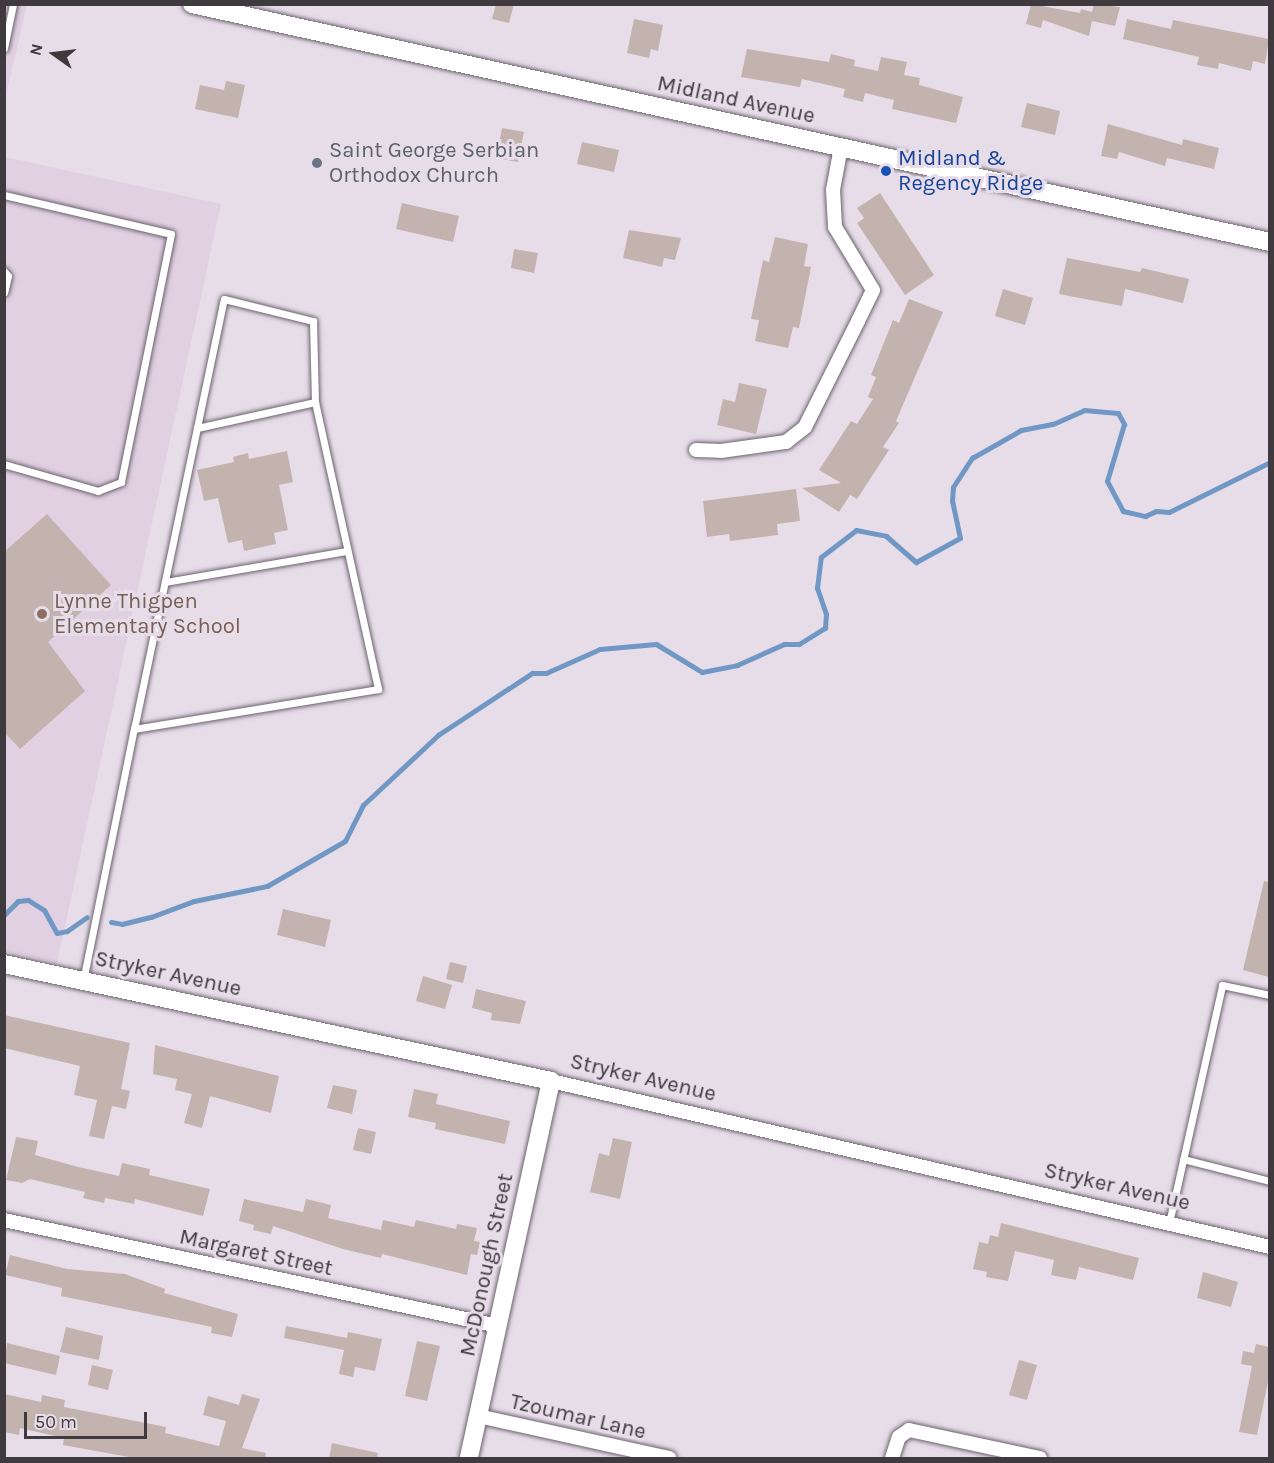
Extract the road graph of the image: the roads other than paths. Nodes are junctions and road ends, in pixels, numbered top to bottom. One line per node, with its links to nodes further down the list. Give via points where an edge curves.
1 (13, 4): 4 (lane)
2 (192, 4): 3 (street, Midland Avenue)
3 (240, 10): 5 (street, Midland Avenue)
4 (4, 48)
5 (841, 147): 7 (street, Midland Avenue); 12 (street, via 833,190 835,227 873,290 805,427 786,442 721,451)
6 (4, 195): 13 (lane, via 171,234 121,482 98,491)
7 (1269, 242)
8 (4, 271): 9 (lane, via 8,276)
9 (4, 293)
10 (315, 402): 11 (lane); 11 (lane, via 313,321 224,299); 14 (lane)
11 (197, 428): 15 (lane)
12 (696, 450)
13 (4, 464)
14 (347, 551): 15 (lane); 16 (lane, via 378,689)
15 (165, 582): 16 (lane)
16 (134, 729): 18 (lane)
17 (4, 964): 18 (street, Stryker Avenue)
18 (83, 981): 20 (street, Stryker Avenue)
19 (1269, 995): 21 (lane, via 1222,985)
20 (551, 1081): 24 (street, Stryker Avenue); 26 (street, McDonough Street)
21 (1183, 1159): 22 (lane); 24 (lane)
22 (1269, 1181)
23 (4, 1220): 26 (street, Margaret Street)
24 (1168, 1223): 25 (street, Stryker Avenue)
25 (1269, 1247)
26 (498, 1326): 27 (street, McDonough Street)
27 (478, 1416): 28 (street, McDonough Street); 29 (street, Tzoumar Lane)
28 (469, 1458)
29 (669, 1458)
30 (892, 1458): 31 (street, via 899,1437 909,1430)
31 (1040, 1458)

